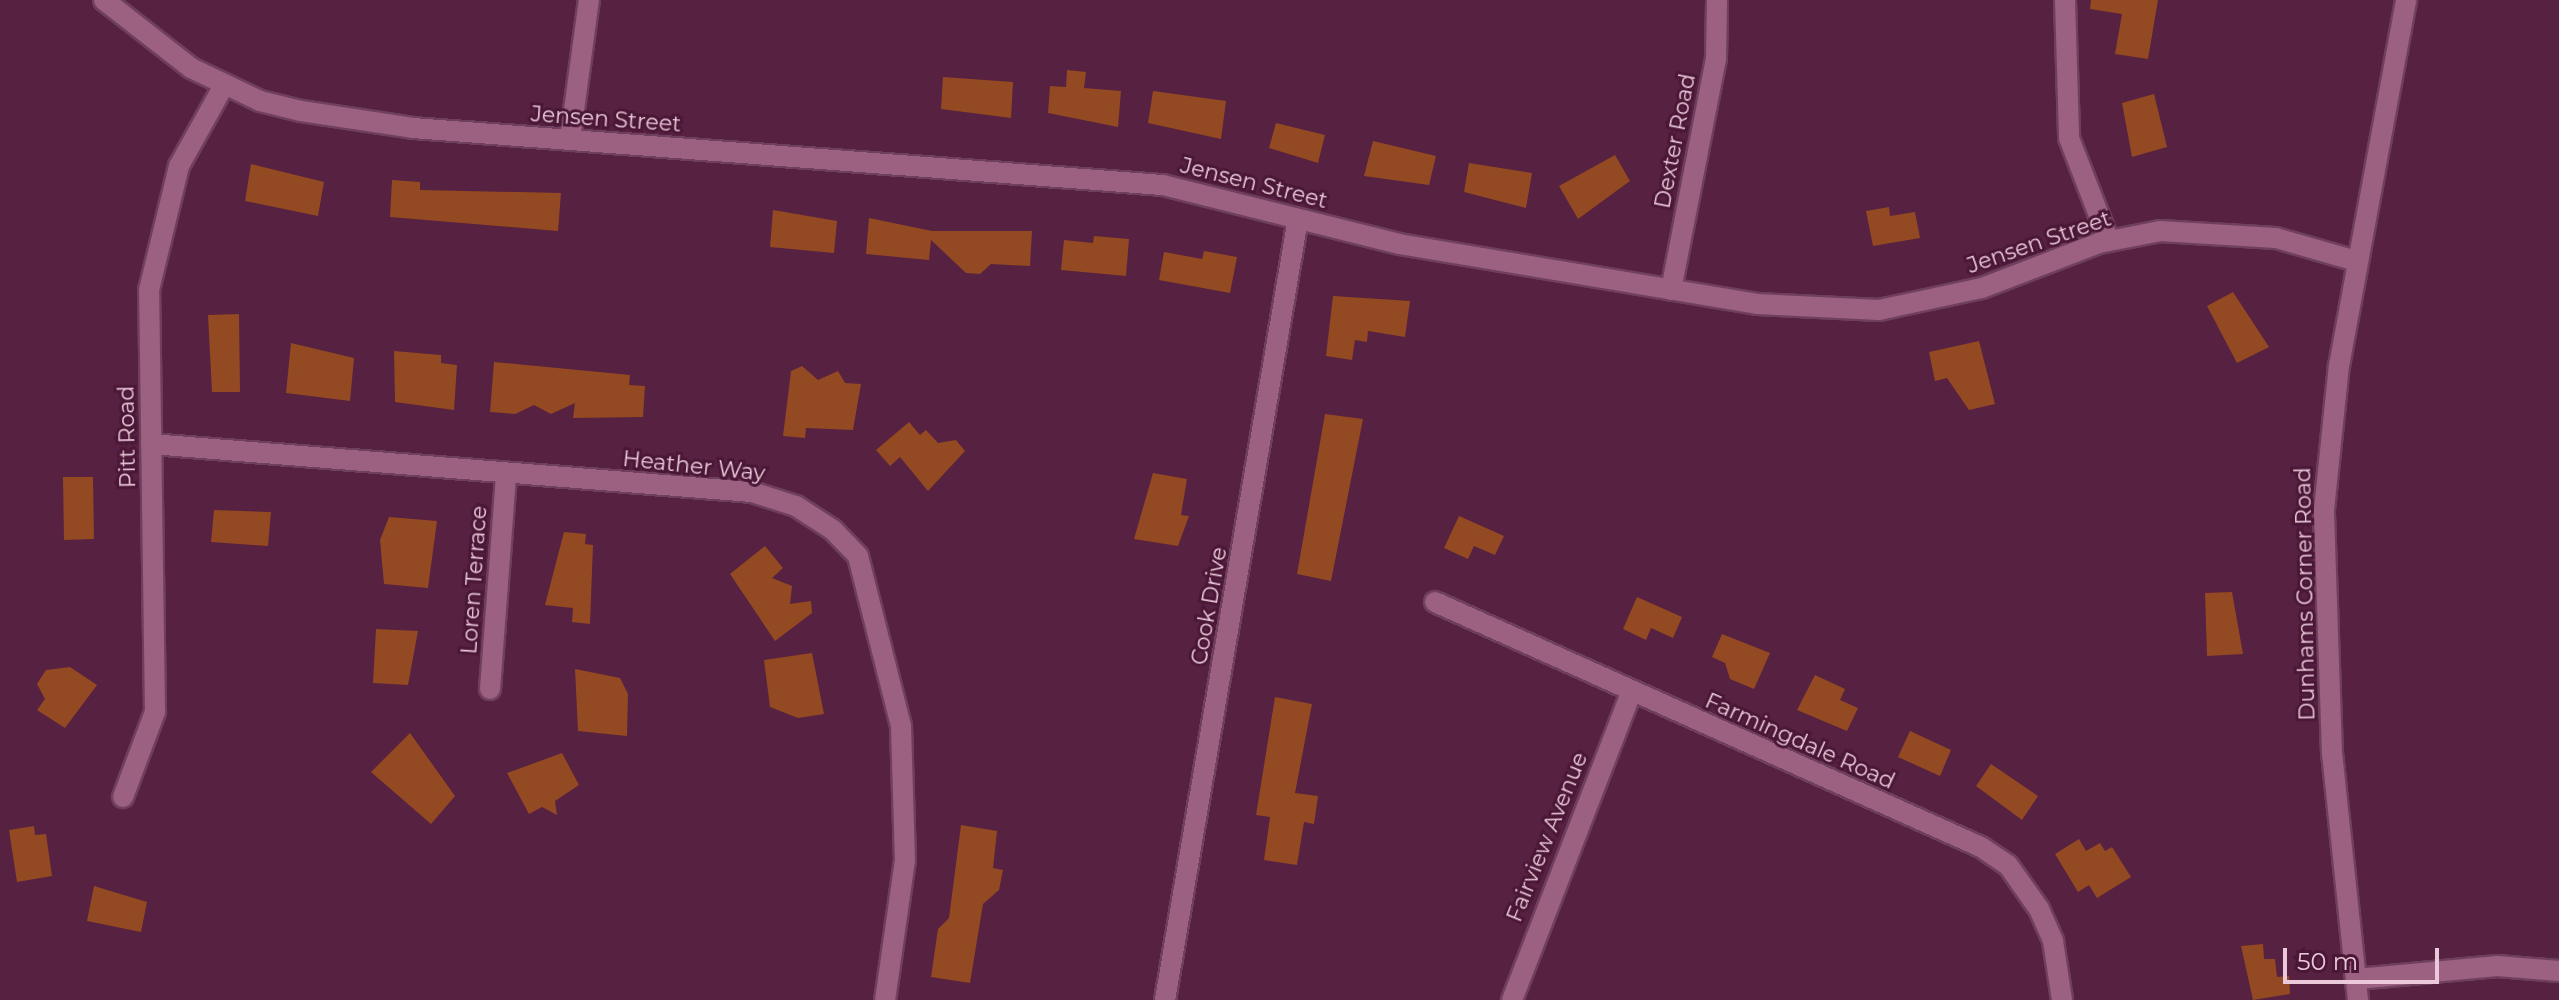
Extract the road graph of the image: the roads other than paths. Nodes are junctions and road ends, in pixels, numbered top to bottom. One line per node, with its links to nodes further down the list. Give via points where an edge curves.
1 (104, 0): 6 (street, Jensen Street)
2 (589, 0): 7 (street)
3 (1717, 0): 11 (street, Dexter Road, via 1716,59)
4 (2065, 0): 9 (street, via 2069,138)
5 (2406, 0): 10 (street, Dunhams Corner Road)
6 (224, 85): 7 (street, Jensen Street, via 260,101 354,120); 12 (street, Pitt Road, via 179,166 149,290)
7 (570, 140): 8 (street, Jensen Street, via 1163,185)
8 (1298, 219): 11 (street, Jensen Street, via 1399,244); 21 (street, Cook Drive)
9 (2109, 241): 10 (street, Jensen Street, via 2194,230 2276,238); 11 (street, Jensen Street, via 2016,278 1879,310 1808,310)
10 (2356, 261): 19 (street, Dunhams Corner Road, via 2324,510 2332,754)
11 (1671, 290)
12 (151, 444): 13 (street, Heather Way); 17 (street, Pitt Road, via 155,712)
13 (506, 474): 15 (street, Loren Terrace); 20 (street, Heather Way, via 752,492 796,506 858,556 901,726 905,860)
14 (1435, 602): 16 (street, Farmingdale Road)
15 (490, 689)
16 (1631, 693): 22 (street, Fairview Avenue); 23 (street, Farmingdale Road, via 2008,865 2053,941)
17 (123, 797)
18 (2559, 971): 19 (street, via 2497,966)
19 (2357, 979): 24 (street, Dunhams Corner Road)
20 (885, 1000)
21 (1165, 1000)
22 (1512, 1000)
23 (2062, 1000)
24 (2358, 1000)

